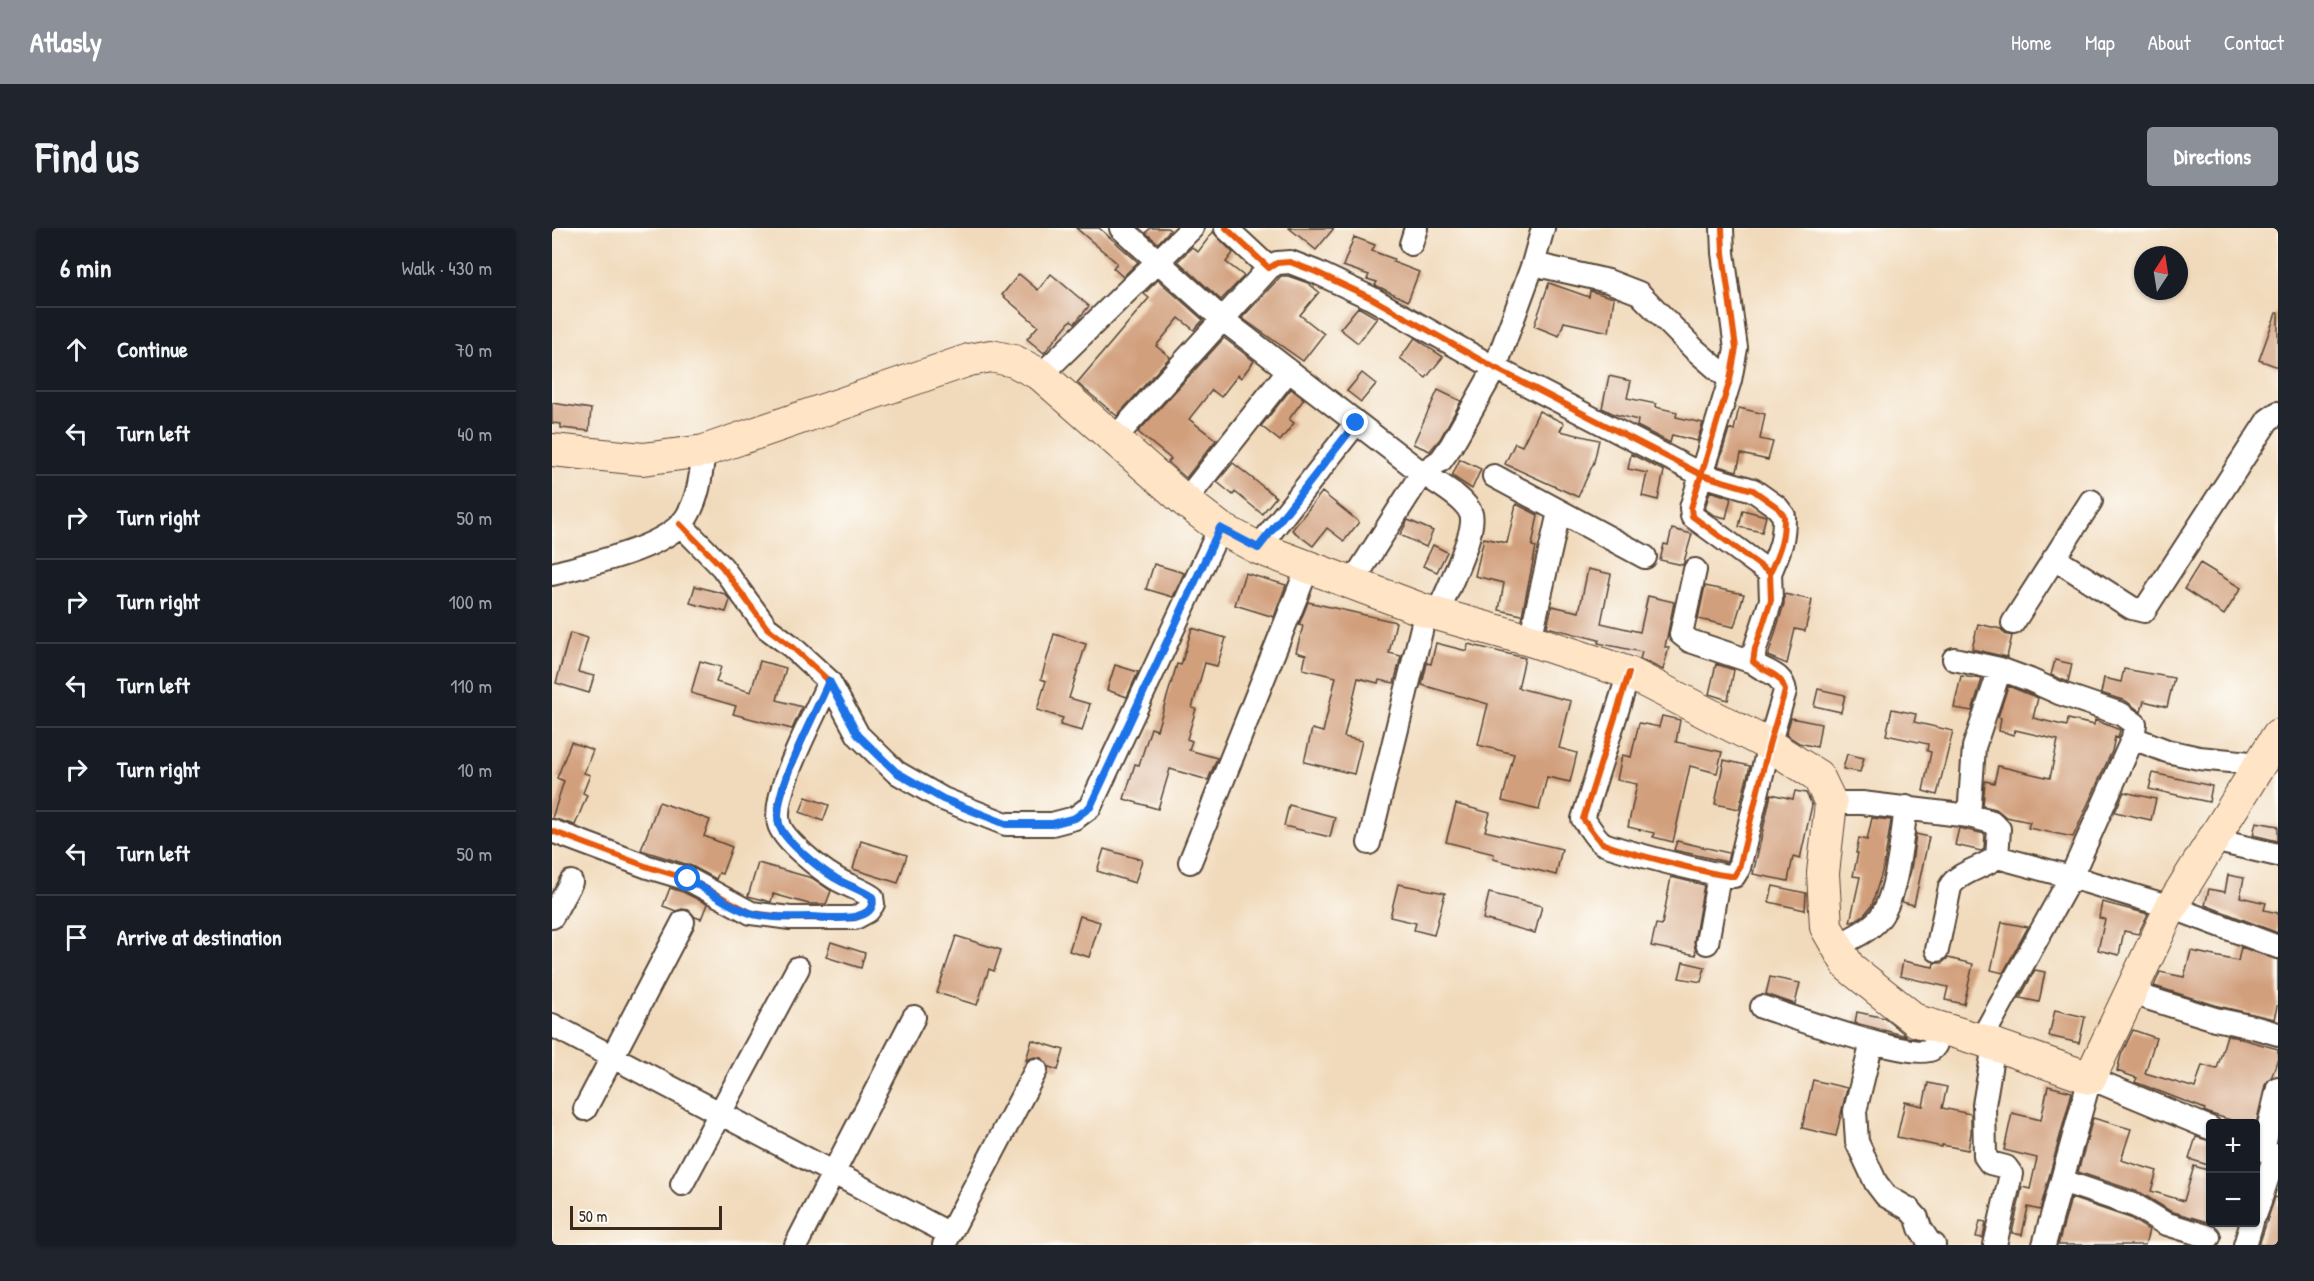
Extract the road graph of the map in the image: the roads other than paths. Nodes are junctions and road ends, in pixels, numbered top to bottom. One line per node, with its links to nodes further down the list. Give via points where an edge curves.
1 (1121, 228): 6 (street)
2 (1192, 228): 6 (street)
3 (1226, 228): 8 (street)
4 (1543, 228): 7 (street)
5 (1722, 228): 10 (street)
6 (1158, 260): 9 (street); 13 (street)
7 (1533, 264): 10 (street, via 1608,281 1639,293 1694,349); 11 (street)
8 (1269, 267): 9 (street); 11 (street, via 1290,262 1316,272 1371,298)
9 (1222, 319): 12 (street); 16 (street)
10 (1733, 364): 20 (street)
11 (1495, 368): 19 (street, via 1442,460); 20 (street)
12 (1288, 371): 15 (street); 22 (street)
13 (1041, 375): 16 (main road); 18 (main road, via 1014,361 991,356 969,360)
14 (2278, 413): 29 (street, via 2268,420 2145,611 2132,608)
15 (1356, 423): 19 (street); 27 (street)
16 (1113, 440): 22 (main road)
17 (552, 450): 18 (main road, via 643,459)
18 (704, 452): 25 (street, via 698,492)
19 (1422, 473): 34 (street); 35 (street, via 1456,496 1471,514 1469,536)
20 (1702, 475): 32 (street, via 1692,516); 32 (street, via 1752,490 1784,516 1783,542)
21 (1494, 476): 24 (street)
22 (1185, 501): 26 (main road)
23 (2091, 501): 29 (street)
24 (1559, 512): 28 (street); 37 (street)
25 (680, 524): 33 (street, via 670,534 642,547); 42 (street, via 722,567 767,628)
26 (1220, 528): 27 (main road); 42 (street, via 1090,807 1075,818 1052,824 1006,824 896,772 858,735)
27 (1258, 548): 30 (main road)
28 (1645, 557)
29 (2054, 558): 36 (street)
30 (1308, 567): 34 (main road); 55 (street)
31 (1695, 570): 39 (street, via 1681,634 1690,641)
32 (1770, 573): 39 (street, via 1771,600)
33 (552, 574)
34 (1352, 583): 35 (main road)
35 (1432, 613): 37 (main road); 52 (street)
36 (2013, 623)
37 (1530, 640): 41 (main road)
38 (1954, 659): 40 (street)
39 (1753, 662): 45 (street, via 1778,676 1784,685)
40 (2000, 669): 44 (street, via 2121,714 2135,724); 49 (street, via 1977,733)
41 (1629, 673): 45 (main road); 56 (street, via 1584,819 1602,843)
42 (829, 681): 50 (street, via 787,778 778,809 779,826 819,867 872,897 868,911 855,918 790,918 751,913 688,879)
43 (2278, 735): 46 (main road)
44 (2133, 738): 46 (street, via 2199,758); 57 (street)
45 (1769, 745): 47 (main road, via 1818,777); 56 (street, via 1739,868 1734,876)
46 (2260, 764): 51 (main road)
47 (1831, 803): 48 (street); 63 (main road, via 1823,873 1827,927)
48 (1906, 807): 49 (street); 63 (street, via 1886,909 1877,922)
49 (1969, 816): 54 (street, via 1992,822 1999,829)
50 (552, 831)
51 (2213, 840): 53 (street); 59 (main road)
52 (1369, 843)
53 (2278, 855)
54 (1997, 857): 57 (street); 65 (street, via 1954,880)
55 (1190, 862)
56 (1719, 875): 62 (street)
57 (2071, 877): 59 (street); 74 (street)
58 (571, 882): 60 (street)
59 (2171, 907): 64 (street); 67 (main road)
60 (552, 917)
61 (683, 922): 75 (street)
62 (1707, 943)
63 (1837, 946): 71 (main road, via 1849,967 1885,996 1917,1021)
64 (2278, 947)
65 (1937, 950)
66 (798, 968): 80 (street)
67 (2131, 993): 72 (street, via 2216,1019); 77 (main road)
68 (1762, 1007): 73 (street)
69 (914, 1017): 83 (street)
70 (552, 1025): 75 (street)
71 (1939, 1028): 73 (street, via 1932,1049 1923,1052); 74 (main road)
72 (2277, 1031)
73 (1872, 1042): 91 (street, via 1855,1111 1857,1142 1876,1183 1886,1196 1917,1218)
74 (1987, 1042): 77 (main road); 92 (street, via 1985,1156 2011,1174)
75 (612, 1057): 79 (street); 80 (street)
76 (1036, 1070): 89 (street)
77 (2090, 1078): 81 (street); 84 (street)
78 (2278, 1088): 82 (street)
79 (585, 1108)
80 (720, 1113): 83 (street); 85 (street)
81 (2206, 1126)
82 (2268, 1152): 86 (street)
83 (834, 1174): 89 (street); 90 (street)
84 (2062, 1181): 88 (street); 93 (street)
85 (682, 1184)
86 (2260, 1192)
87 (2250, 1227): 94 (street)
88 (2209, 1237)
89 (947, 1240)
90 (796, 1245)
91 (1934, 1245)
92 (1995, 1245)
93 (2044, 1245)
94 (2245, 1245)

